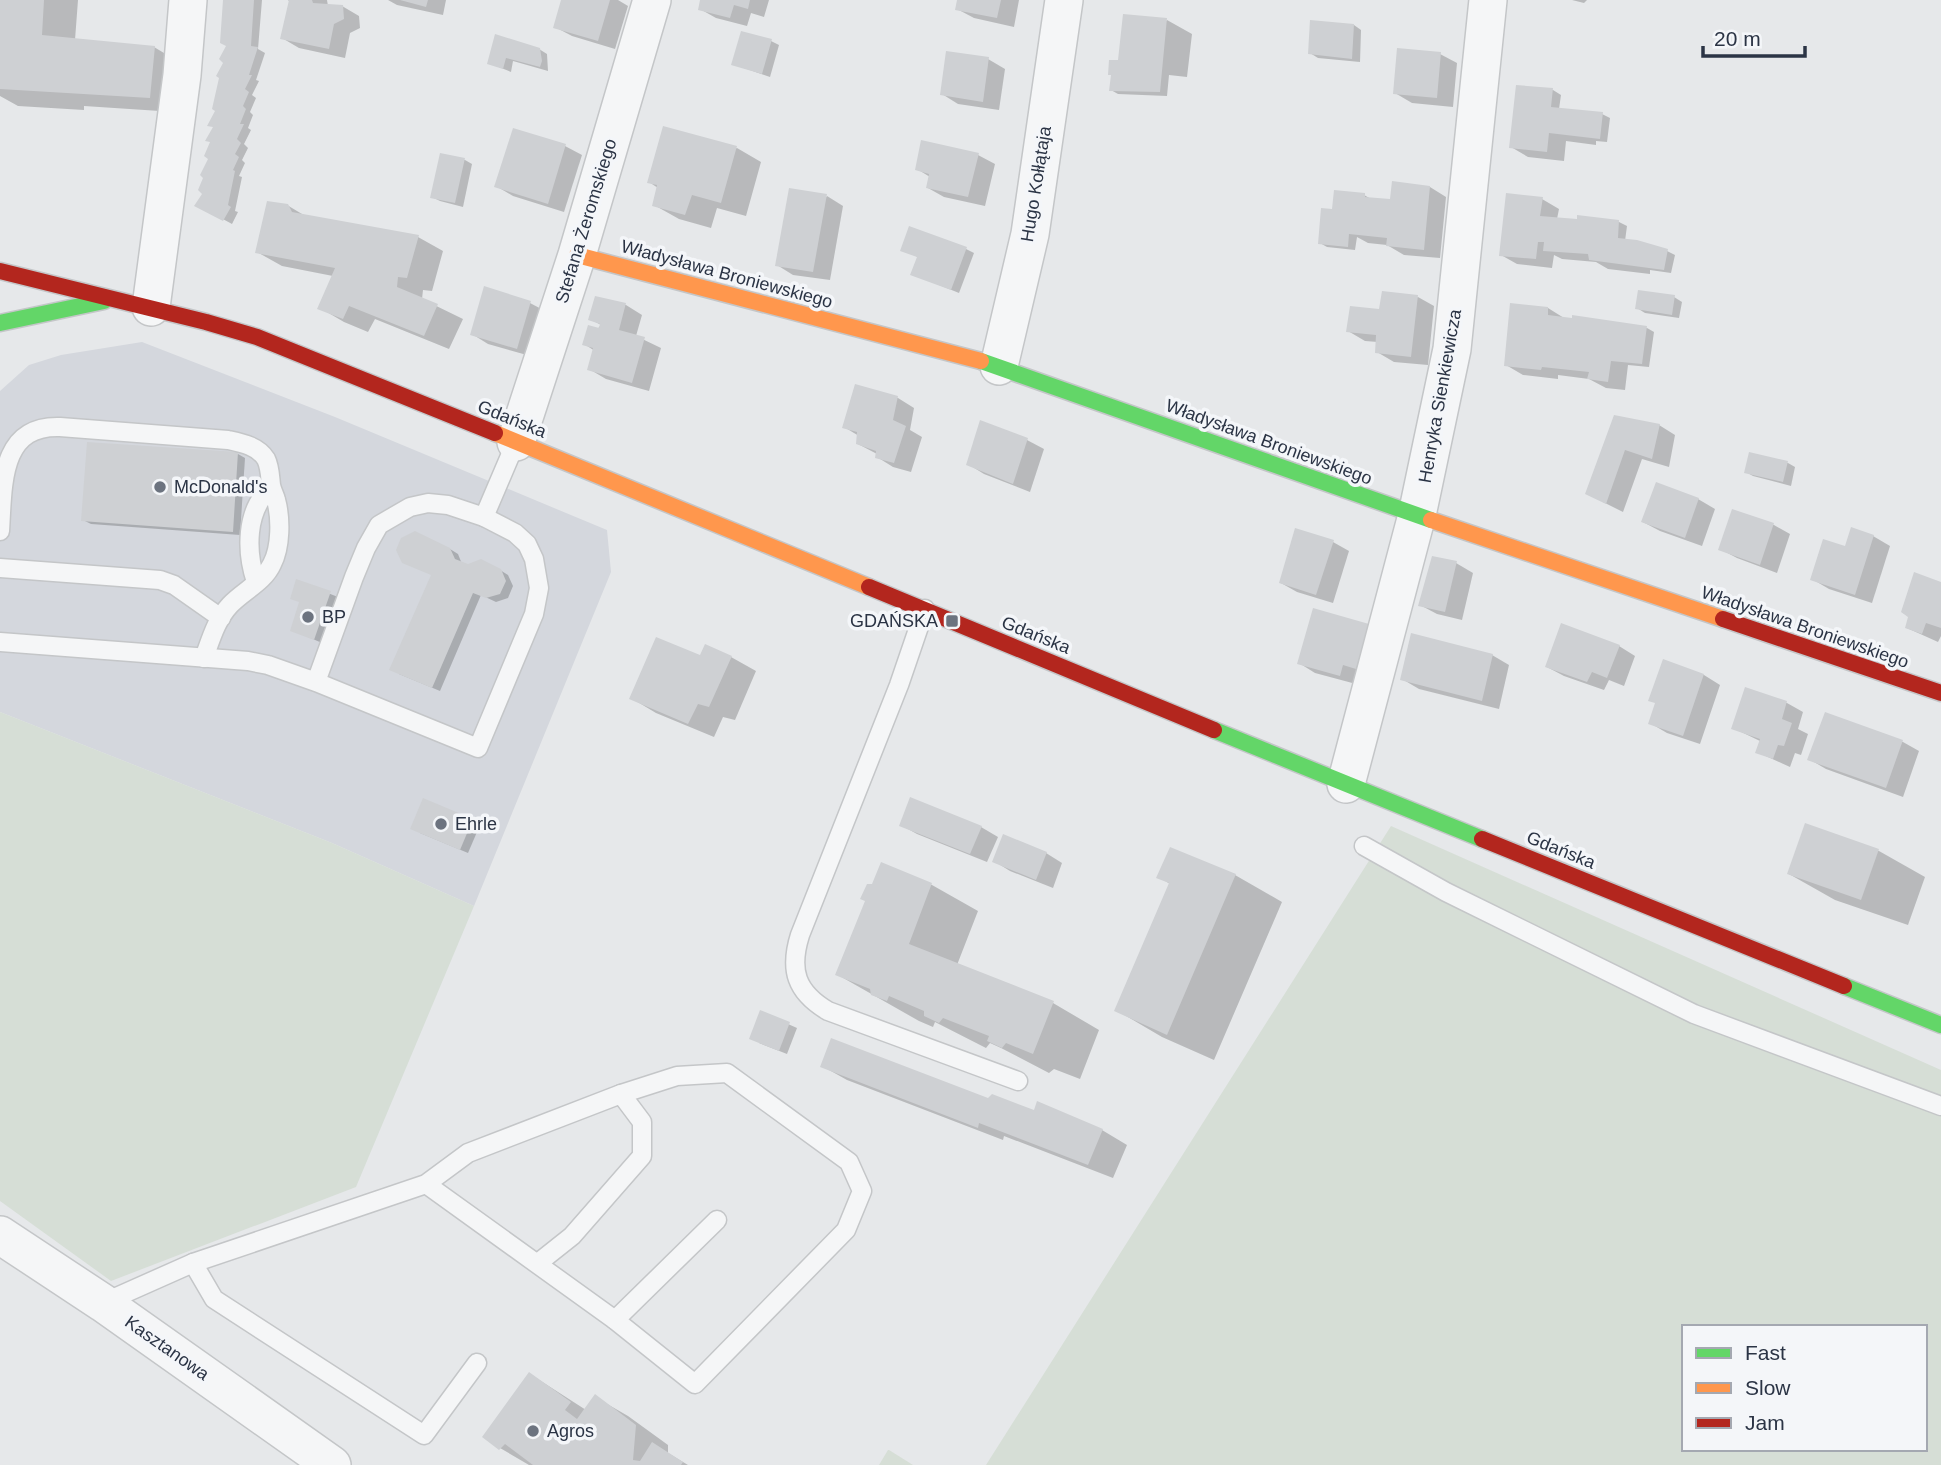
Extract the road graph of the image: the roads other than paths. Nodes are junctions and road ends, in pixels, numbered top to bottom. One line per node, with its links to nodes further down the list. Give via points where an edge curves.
1 (188, 0): 8 (street)
2 (652, 0): 5 (street, Stefana Żeromskiego)
3 (1064, 0): 10 (street, Hugo Kołłątaja, via 1030,234)
4 (1488, 0): 13 (street, Henryka Sienkiewicza, via 1452,349)
5 (577, 255): 10 (main road, Władysława Broniewskiego); 11 (street, Stefana Żeromskiego)
6 (0, 271): 7 (main road, Gdańska)
7 (111, 300): 8 (main road, Gdańska); 9 (main road, Gdańska)
8 (151, 307): 11 (main road, Gdańska, via 257,337)
9 (0, 323)
10 (999, 366): 13 (main road, Władysława Broniewskiego)
11 (516, 442): 14 (lane); 18 (main road, Gdańska)
12 (271, 488): 15 (lane, via 266,459 243,443 45,427 26,433 9,450); 17 (lane, via 253,518 251,568); 17 (lane, via 278,514 274,561)
13 (1417, 515): 23 (main road, Władysława Broniewskiego); 24 (street, Henryka Sienkiewicza)
14 (484, 516): 22 (lane, via 428,503 410,507 379,525 354,577); 22 (lane, via 527,544 539,588 534,614 478,748)
15 (0, 531)
16 (0, 568): 19 (lane, via 160,580)
17 (256, 582): 19 (lane)
18 (925, 610): 24 (main road, Gdańska); 27 (lane, via 800,935 794,952 795,970 801,988 828,1011)
19 (221, 618): 21 (lane)
20 (0, 642): 21 (lane)
21 (204, 658): 22 (lane, via 248,660)
22 (316, 682)
23 (1941, 693)
24 (1346, 784): 26 (main road, Gdańska)
25 (1364, 846): 29 (lane, via 1446,892 1693,1014)
26 (1941, 1025)
27 (1018, 1081)
28 (621, 1094): 30 (lane, via 468,1153); 34 (lane, via 642,1122 642,1156 572,1236); 36 (lane, via 677,1076 727,1073 849,1161 862,1191 846,1230 695,1384)
29 (1941, 1106)
30 (425, 1184): 33 (lane); 34 (lane)
31 (717, 1220): 36 (lane)
32 (0, 1235): 35 (street, Kasztanowa)
33 (193, 1263): 35 (lane); 37 (lane, via 214,1299 424,1435)
34 (538, 1263): 36 (lane)
35 (103, 1303): 38 (street, Kasztanowa)
36 (615, 1320)
37 (477, 1363)
38 (332, 1465)

